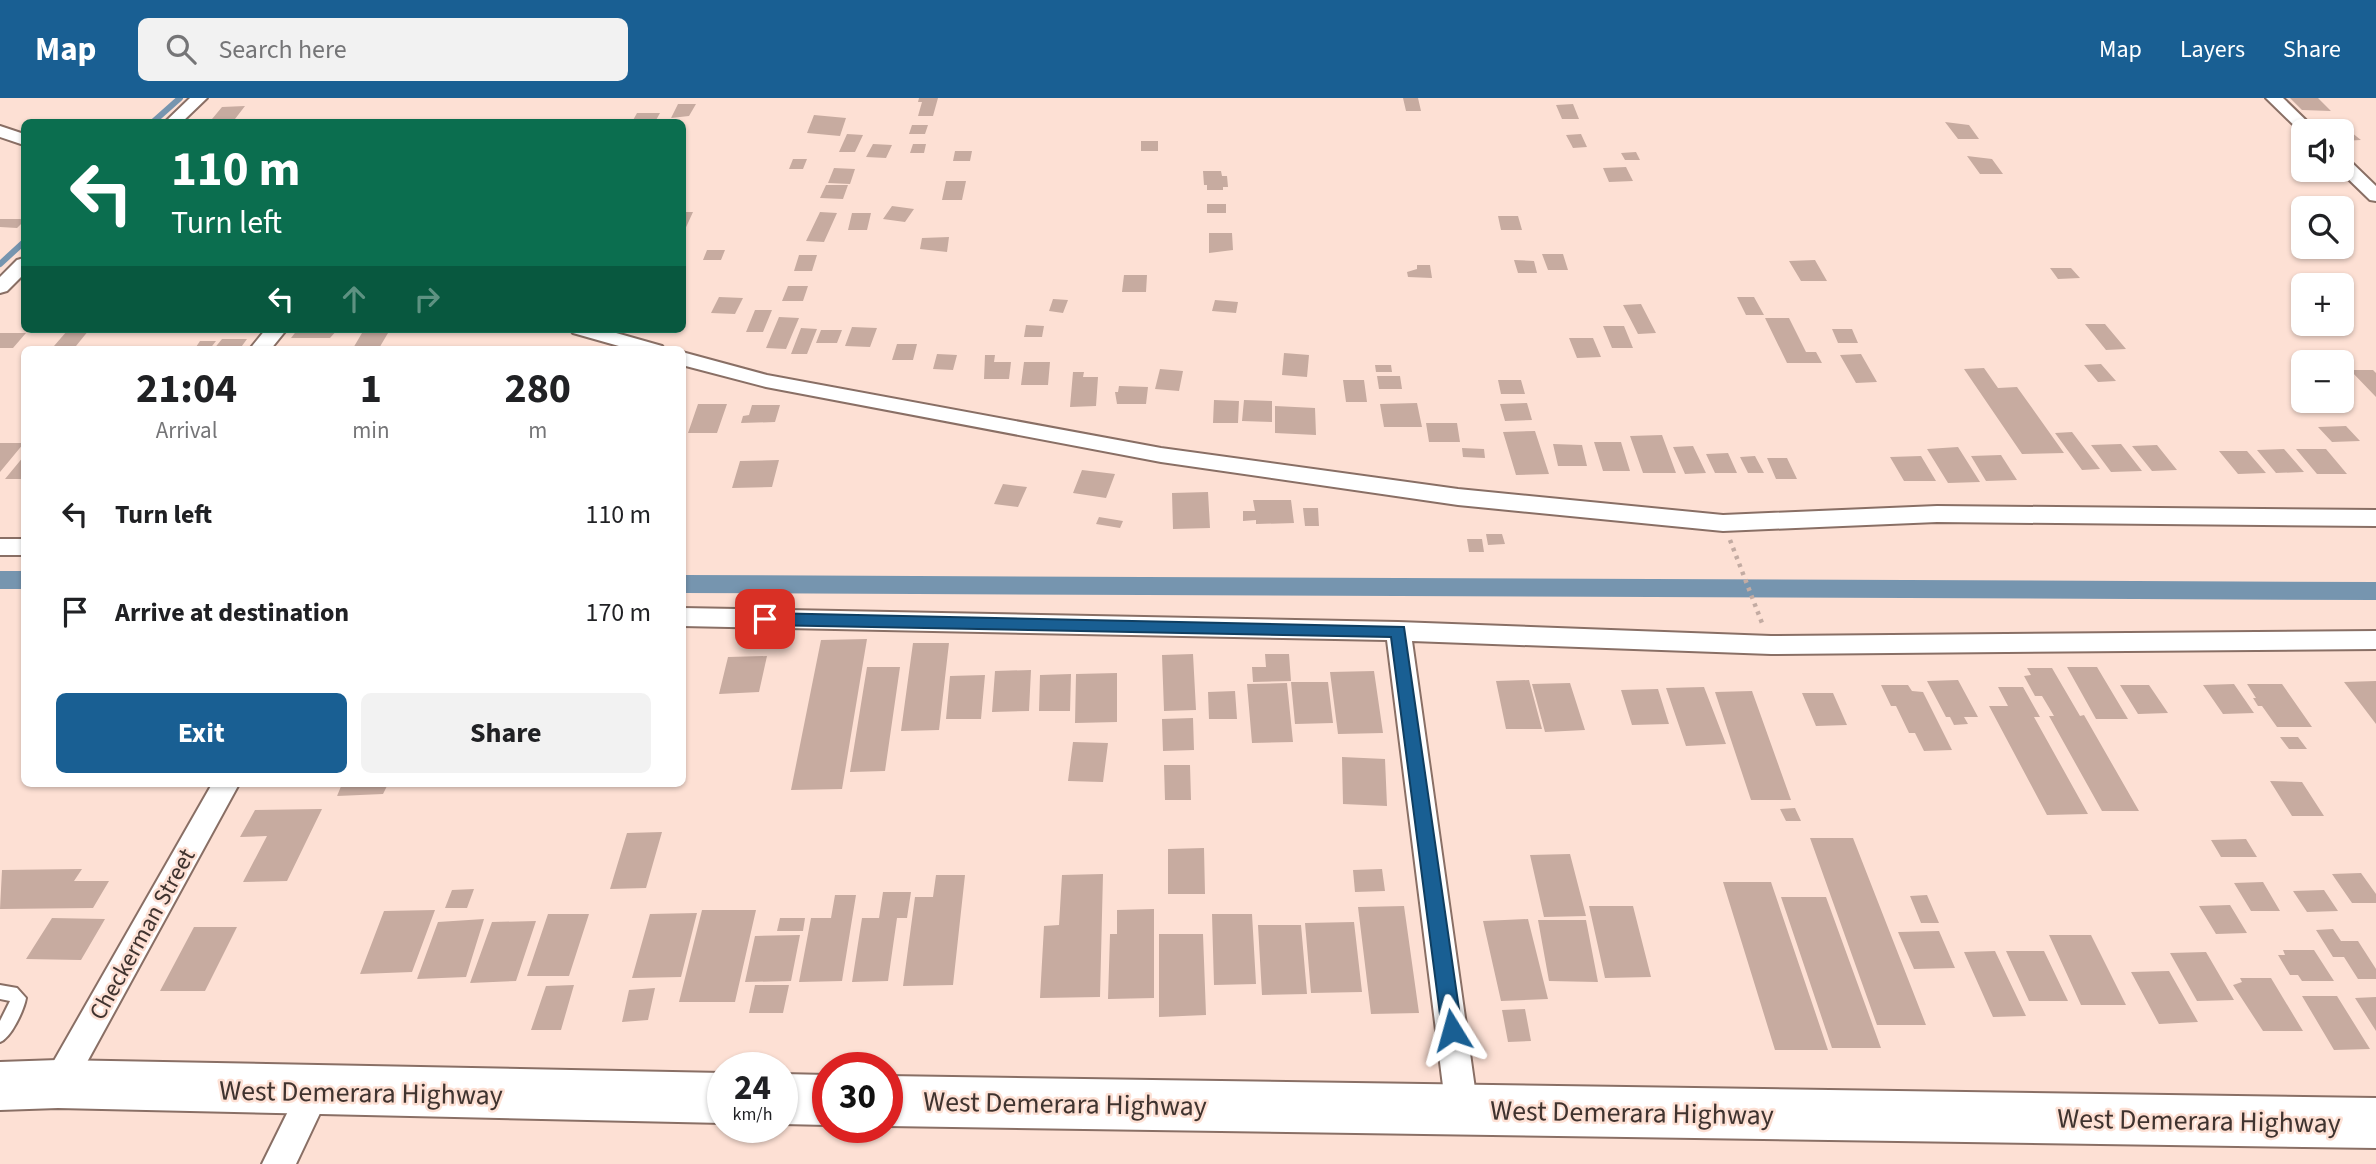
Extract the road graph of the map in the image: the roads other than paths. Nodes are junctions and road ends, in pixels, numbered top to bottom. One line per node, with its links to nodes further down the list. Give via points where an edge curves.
1 (199, 98): 3 (street)
2 (2274, 98): 4 (street)
3 (176, 119)
4 (2296, 119)
5 (0, 131): 6 (street)
6 (21, 139)
7 (2354, 175): 8 (street)
8 (2376, 196)
9 (21, 267): 10 (street)
10 (0, 287)
11 (594, 333): 12 (street)
12 (641, 346)
13 (686, 359): 14 (street, via 766,381 1161,455 1458,497 1723,523 1937,514)
14 (2376, 518)
15 (0, 547): 16 (street)
16 (21, 547)
17 (686, 617): 18 (street)
18 (1398, 631): 19 (street, via 1771,645); 28 (street)
19 (2376, 640)
20 (224, 787): 23 (street, Checkerman Street)
21 (0, 992): 22 (lane, via 18,998)
22 (0, 1035)
23 (58, 1084): 24 (main road, West Demerara Highway); 25 (main road, West Demerara Highway)
24 (0, 1086)
25 (314, 1092): 26 (main road, West Demerara Highway); 30 (street)
26 (707, 1098)
27 (903, 1101): 28 (main road, West Demerara Highway)
28 (1462, 1110): 29 (main road, West Demerara Highway)
29 (2376, 1123)
30 (279, 1164)

